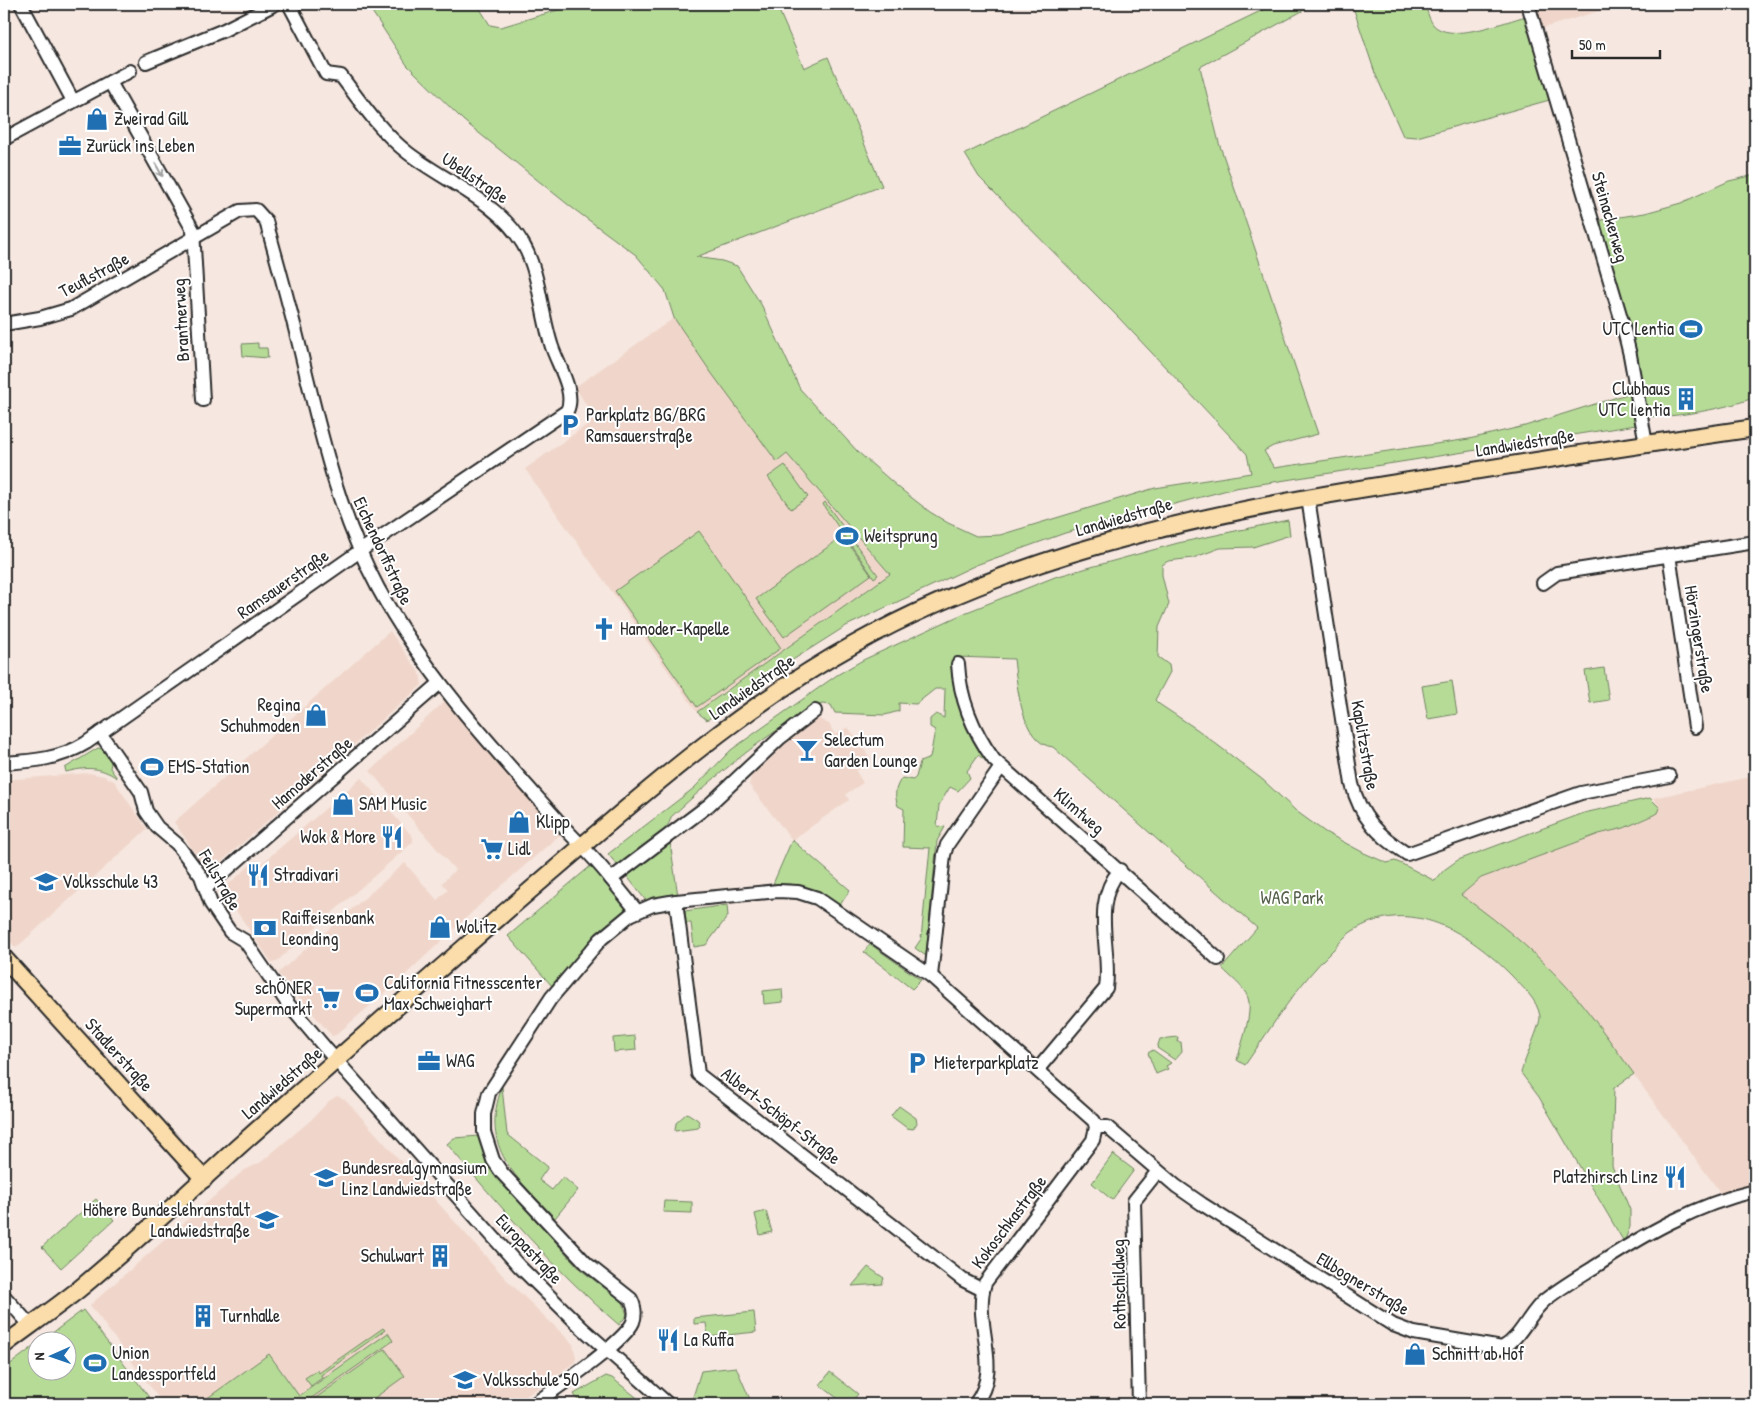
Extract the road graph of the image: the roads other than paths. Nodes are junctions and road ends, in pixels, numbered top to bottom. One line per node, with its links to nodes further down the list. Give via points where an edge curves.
1 (21, 4): 8 (street)
2 (275, 4): 5 (street, via 224,30)
3 (289, 4): 14 (street, Ubellstraße, via 326,74 341,76 377,122 407,152 499,214 512,228 524,246 531,266)
4 (1528, 4): 16 (street, Steinackerweg, via 1623,327)
5 (146, 62)
6 (130, 71): 7 (street)
7 (110, 82): 8 (street); 11 (street, one-way to 11, via 193,230)
8 (73, 102): 9 (street)
9 (4, 139)
10 (262, 215): 11 (street, Teuflstraße, via 256,210 240,211); 19 (street, Eichendorffstraße, via 287,295 333,480)
11 (194, 238): 12 (street, Teuflstraße, via 70,309); 13 (street, Brantnerweg)
12 (4, 324)
13 (203, 400)
14 (570, 405): 19 (street, Ramsauerstraße, via 567,411)
15 (1755, 428): 16 (main road, Landwiedstraße)
16 (1646, 444): 17 (main road, Landwiedstraße)
17 (1308, 498): 29 (street, Kaplitzstraße, via 1352,784 1361,810 1388,842 1407,854 1581,793); 30 (main road, Landwiedstraße, via 1189,520 1091,547 984,583 920,611 855,644 755,708)
18 (1755, 542): 20 (street)
19 (360, 551): 23 (street, Eichendorffstraße, via 396,618); 26 (street, Ramsauerstraße)
20 (1669, 555): 21 (street, via 1558,573); 25 (street, Hörzingerstraße)
21 (1543, 583)
22 (958, 664): 28 (street, Klimtweg, via 961,692 971,721)
23 (440, 683): 30 (street, Eichendorffstraße); 33 (street, Hamoderstraße)
24 (815, 711): 32 (street, via 780,738 709,805)
25 (1695, 727)
26 (100, 733): 27 (street, Ramsauerstraße, via 60,756); 33 (street, Feilstraße, via 141,792 146,811 157,827 177,844)
27 (4, 763)
28 (1001, 767): 31 (street, Klimtweg); 38 (street, via 947,844)
29 (1670, 776)
30 (582, 845): 32 (street); 39 (main road, Landwiedstraße)
31 (1120, 870): 37 (street, Klimtweg); 40 (street, via 1113,878 1105,906 1106,988)
32 (612, 879): 35 (street)
33 (206, 888): 39 (street, Feilstraße, via 211,904 231,933 245,941 288,1004)
34 (676, 900): 35 (street); 38 (street, via 778,890 808,895); 45 (street, Albert-Schöpf-Straße, via 698,1074 964,1280)
35 (638, 911): 49 (street, via 606,934 551,998 495,1082 484,1114 487,1145 502,1173 587,1264 631,1299 635,1312 631,1325)
36 (4, 958): 43 (main road, Stadlerstraße)
37 (1218, 958)
38 (931, 976): 40 (street)
39 (337, 1061): 43 (main road, Landwiedstraße); 49 (street, Europastraße, via 514,1261)
40 (1038, 1070): 41 (street, via 1091,1116)
41 (1096, 1127): 42 (street, Ellbognerstraße, via 1107,1127); 45 (street, Kokoschkastraße, via 1093,1140 989,1275)
42 (1158, 1171): 44 (street, Ellbognerstraße, via 1202,1204 1398,1328 1502,1348 1542,1302 1618,1252 1724,1198); 53 (street, Rothschildweg, via 1134,1200)
43 (204, 1178): 47 (main road, Landwiedstraße, via 90,1280)
44 (1755, 1191)
45 (983, 1290): 52 (street, Kokoschkastraße, via 981,1303 989,1368 983,1391)
46 (4, 1296): 47 (street)
47 (30, 1326): 48 (main road, Landwiedstraße)
48 (4, 1345)
49 (606, 1349): 50 (street); 51 (street, Europastraße)
50 (534, 1404)
51 (668, 1404)
52 (975, 1404)
53 (1139, 1404)

